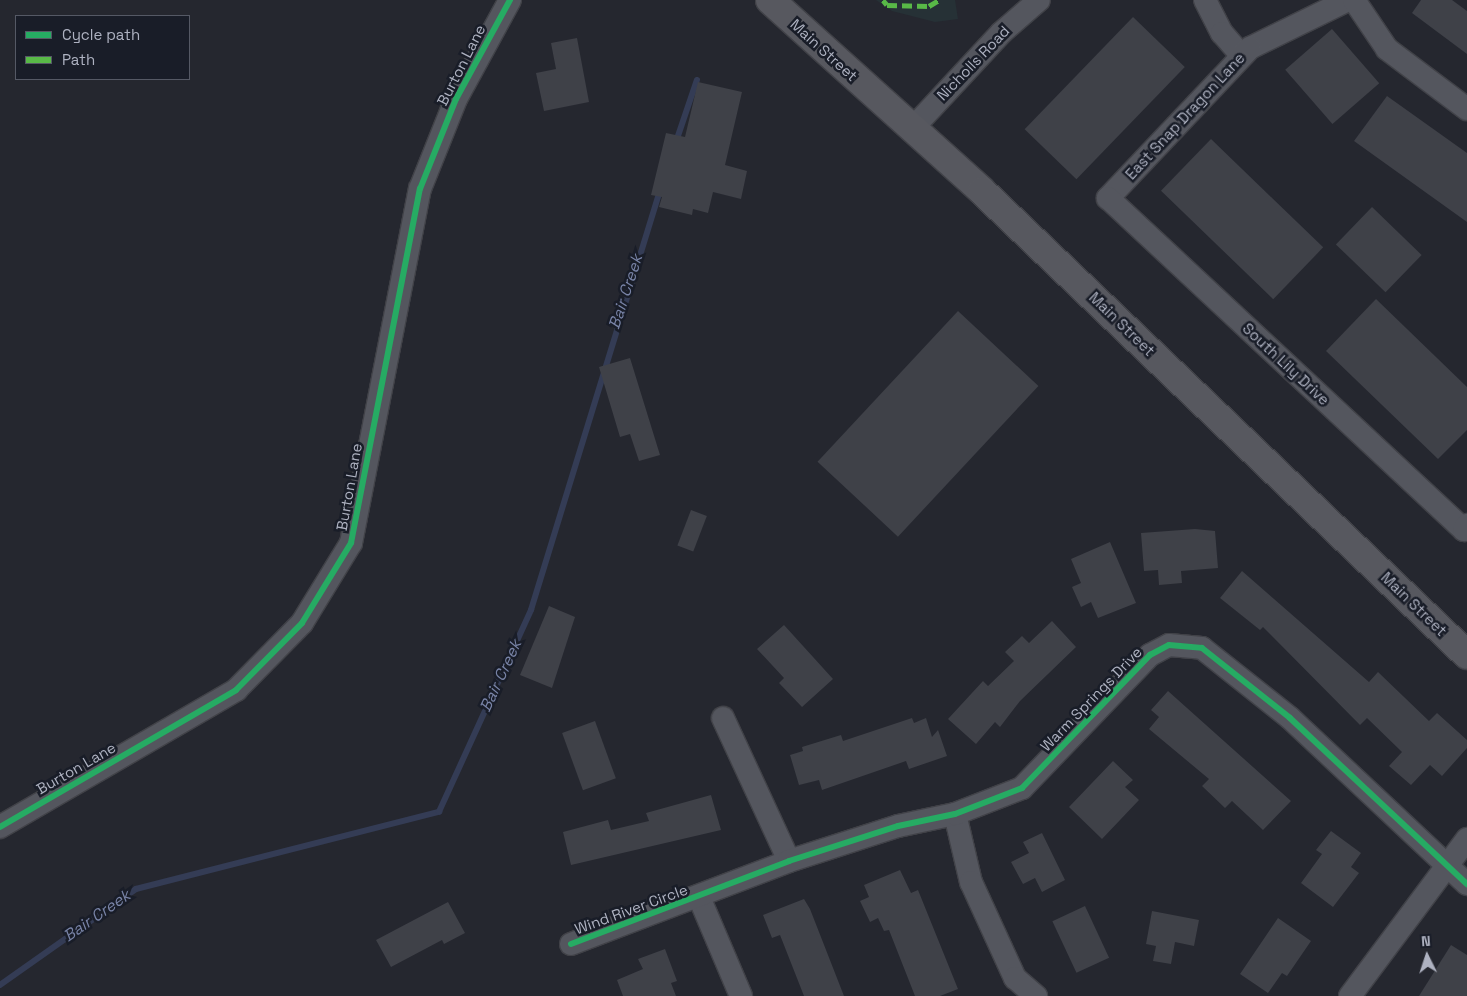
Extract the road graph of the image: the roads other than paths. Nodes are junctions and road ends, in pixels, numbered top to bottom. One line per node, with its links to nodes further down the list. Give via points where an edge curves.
1 (510, 0): 15 (street, Burton Lane, via 456,99 420,189 351,542 302,623 236,690)
2 (770, 0): 9 (main road, Main Street)
3 (1039, 0): 9 (street, Nicholls Road, via 1001,33)
4 (1204, 0): 7 (street, via 1222,33)
5 (1348, 0): 7 (street, East Snap Dragon Lane)
6 (1354, 0): 8 (street, via 1388,49)
7 (1241, 55): 10 (street, East Snap Dragon Lane)
8 (1467, 109)
9 (911, 130): 12 (main road, Main Street, via 982,191)
10 (1108, 198): 11 (street, South Lily Drive)
11 (1465, 528)
12 (1467, 655)
13 (723, 718): 17 (street)
14 (955, 814): 17 (street, Warm Springs Drive, via 898,826); 18 (street, Warm Springs Drive, via 1022,788 1150,655 1169,645 1202,648 1290,718); 23 (street, via 971,882 1015,978)
15 (0, 826)
16 (1467, 839): 18 (street)
17 (789, 861): 20 (street, Warm Springs Drive)
18 (1445, 864): 19 (street, Warm Springs Drive); 24 (street)
19 (1467, 884)
20 (699, 897): 21 (street, Wind River Circle); 22 (street)
21 (571, 944)
22 (741, 996)
23 (1036, 996)
24 (1350, 996)

